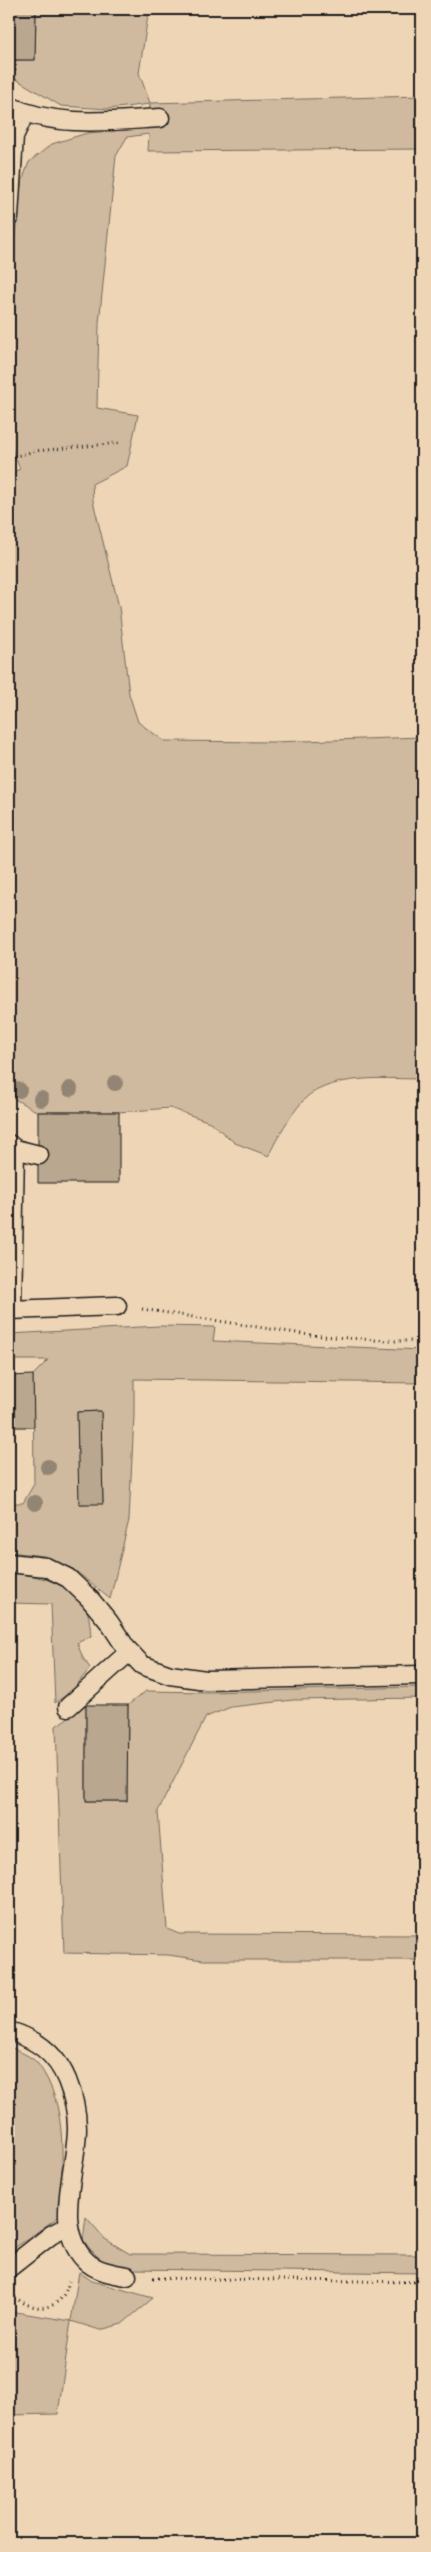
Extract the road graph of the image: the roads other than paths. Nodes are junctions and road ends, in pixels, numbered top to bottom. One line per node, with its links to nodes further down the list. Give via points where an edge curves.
1 (9, 106): 2 (lane)
2 (25, 113): 3 (lane, via 66,121); 4 (lane, via 14,136)
3 (160, 118)
4 (9, 218)
5 (12, 1146): 6 (lane); 8 (lane)
6 (39, 1154)
7 (117, 1306): 8 (lane)
8 (11, 1309)
9 (9, 1563): 10 (lane, via 46,1567 68,1578 94,1604)
10 (130, 1652): 11 (lane, via 142,1665 206,1680); 12 (lane)
11 (422, 1675)
12 (68, 1707)
13 (9, 2031): 14 (lane, via 46,2048 63,2072 73,2096 77,2128)
14 (68, 2226): 15 (lane, via 51,2235); 16 (lane, via 86,2262 107,2272)
15 (9, 2268)
16 (127, 2276)

